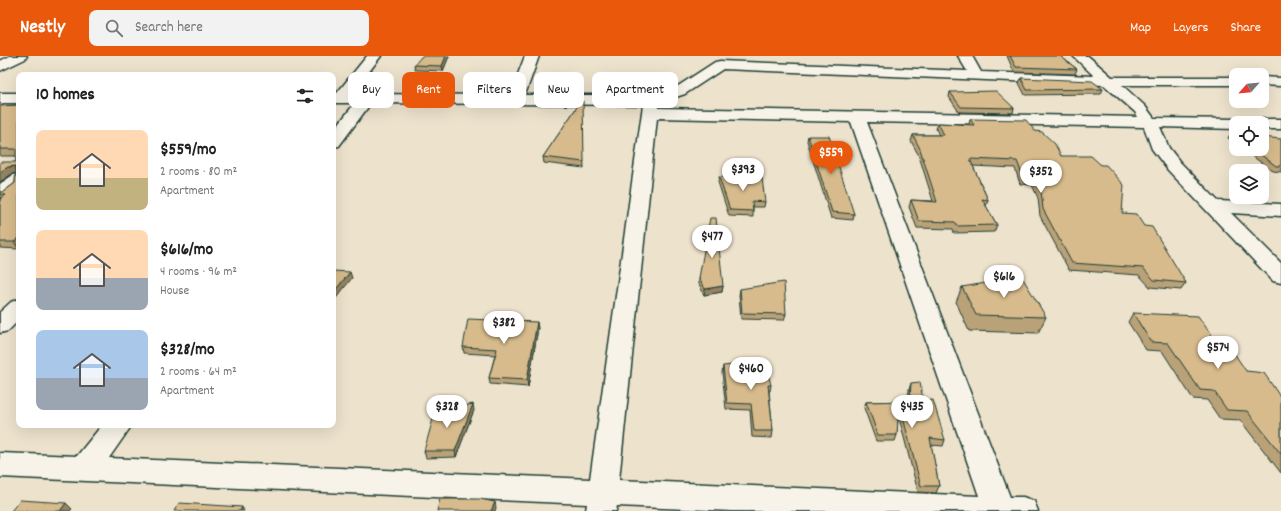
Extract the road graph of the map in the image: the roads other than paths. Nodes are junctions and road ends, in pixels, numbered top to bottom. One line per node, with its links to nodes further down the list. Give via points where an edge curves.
1 (20, 56): 8 (street)
2 (374, 56): 19 (street)
3 (532, 56): 10 (street)
4 (838, 56): 9 (street)
5 (965, 56): 11 (street)
6 (1080, 56): 12 (street)
7 (720, 61): 9 (street); 16 (street)
8 (0, 67)
9 (842, 71): 11 (street)
10 (526, 72)
11 (977, 76): 12 (street)
12 (1107, 81): 13 (street); 29 (street, via 1140,109)
13 (1229, 81)
14 (1269, 81): 15 (street)
15 (1281, 82)
16 (678, 92)
17 (0, 98): 18 (street)
18 (16, 98)
19 (337, 98): 20 (street)
20 (348, 98)
21 (394, 98): 22 (street)
22 (463, 99)
23 (526, 100): 24 (street)
24 (592, 103)
25 (678, 107): 28 (street)
26 (359, 108): 33 (street)
27 (651, 108): 44 (street)
28 (857, 116): 29 (street); 45 (street)
29 (1150, 123): 30 (street); 36 (street, via 1161,148 1174,166)
30 (1229, 124)
31 (1269, 124): 32 (street)
32 (1281, 124)
33 (336, 138)
34 (16, 181): 35 (street)
35 (0, 193)
36 (1212, 206): 37 (street); 38 (street)
37 (1281, 210)
38 (1281, 276)
39 (16, 310): 40 (street)
40 (0, 325)
41 (116, 428): 43 (street)
42 (0, 465): 43 (street)
43 (84, 469): 44 (street)
44 (602, 502): 45 (street)
45 (1008, 510)

